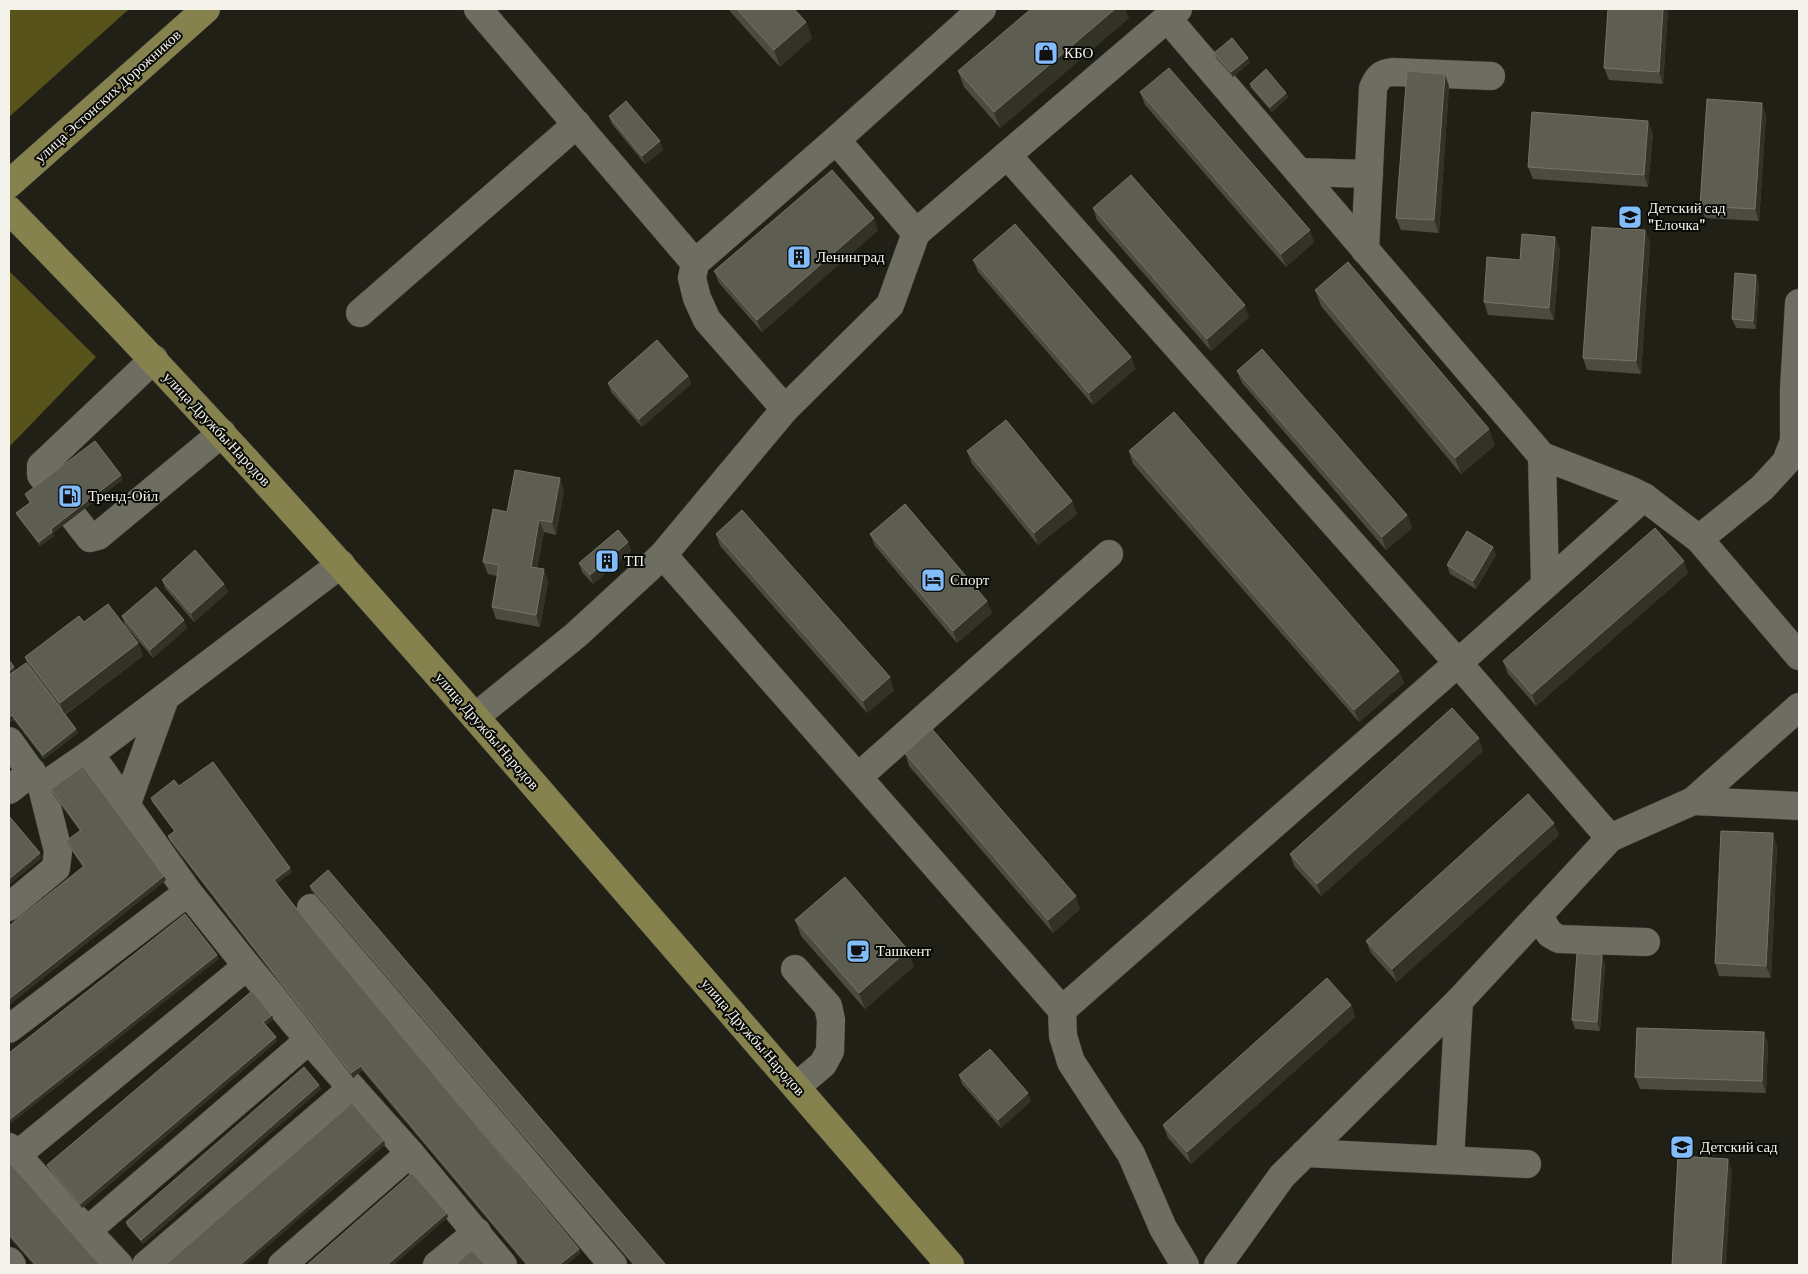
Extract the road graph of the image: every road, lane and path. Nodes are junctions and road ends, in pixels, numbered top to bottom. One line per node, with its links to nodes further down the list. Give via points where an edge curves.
1 (206, 9): 11 (main road, улица Эстонских Дорожников)
2 (478, 9): 6 (lane)
3 (982, 9): 7 (lane)
4 (1173, 13): 8 (lane); 9 (lane)
5 (1491, 76): 10 (lane, via 1383,73 1373,88)
6 (576, 124): 15 (lane); 18 (lane)
7 (836, 140): 13 (lane); 15 (lane)
8 (1007, 156): 13 (lane); 30 (lane)
9 (1299, 172): 10 (lane); 14 (lane)
10 (1369, 174): 14 (lane)
11 (9, 184)
12 (9, 210): 19 (main road, улица Дружбы Народов)
13 (916, 233): 20 (lane, via 890,305)
14 (1365, 250): 22 (lane)
15 (695, 264): 20 (lane, via 692,278 707,320)
16 (1799, 304): 17 (lane)
17 (1799, 309): 24 (lane, via 1794,441 1786,462 1762,488)
18 (360, 313)
19 (154, 359): 21 (main road, улица Дружбы Народов); 21 (lane, via 41,466 41,475 90,538 98,536)
20 (785, 409): 26 (lane)
21 (222, 433): 27 (main road, улица Дружбы Народов)
22 (1542, 456): 23 (lane); 28 (lane)
23 (1644, 497): 24 (lane); 28 (lane)
24 (1699, 539): 29 (lane)
25 (1109, 554): 36 (lane)
26 (663, 555): 33 (lane, via 576,635); 36 (lane)
27 (341, 564): 31 (lane); 33 (main road, улица Дружбы Народов)
28 (1545, 585): 30 (lane)
29 (1799, 656)
30 (1458, 663): 42 (lane); 51 (lane)
31 (165, 698): 35 (lane); 40 (lane)
32 (1799, 708): 39 (lane)
33 (476, 717): 54 (main road, улица Дружбы Народов)
34 (9, 741): 37 (lane)
35 (90, 754): 37 (lane); 40 (lane)
36 (858, 777): 51 (lane)
37 (37, 779): 38 (lane); 44 (lane, via 58,852 56,868)
38 (9, 790)
39 (1693, 801): 41 (lane); 42 (lane)
40 (126, 806): 43 (lane)
41 (1799, 806)
42 (1610, 838): 46 (lane)
43 (188, 892): 48 (lane); 52 (lane)
44 (9, 907)
45 (311, 908): 64 (lane)
46 (1538, 916): 47 (lane, via 1550,934 1559,939); 50 (lane)
47 (1646, 942)
48 (247, 966): 53 (lane); 56 (lane)
49 (795, 969): 54 (lane, via 828,1006 831,1020 830,1051 823,1064)
50 (1459, 1001): 58 (lane); 59 (lane)
51 (1062, 1010): 72 (lane, via 1063,1036 1072,1062 1131,1154 1163,1228)
52 (9, 1029)
53 (309, 1040): 55 (lane); 61 (lane)
54 (796, 1087): 71 (main road, улица Дружбы Народов)
55 (352, 1088): 57 (lane); 67 (lane)
56 (13, 1151): 61 (lane)
57 (410, 1153): 62 (lane); 68 (lane)
58 (1305, 1154): 59 (lane); 73 (lane, via 1282,1176)
59 (1450, 1160): 60 (lane)
60 (1526, 1164)
61 (87, 1231): 66 (lane)
62 (476, 1232): 69 (lane); 70 (lane)
63 (9, 1261): 65 (lane)
64 (601, 1261)
65 (12, 1265)
66 (119, 1265)
67 (146, 1265)
68 (282, 1265)
69 (437, 1265)
70 (503, 1265)
71 (950, 1265)
72 (1185, 1265)
73 (1218, 1265)

